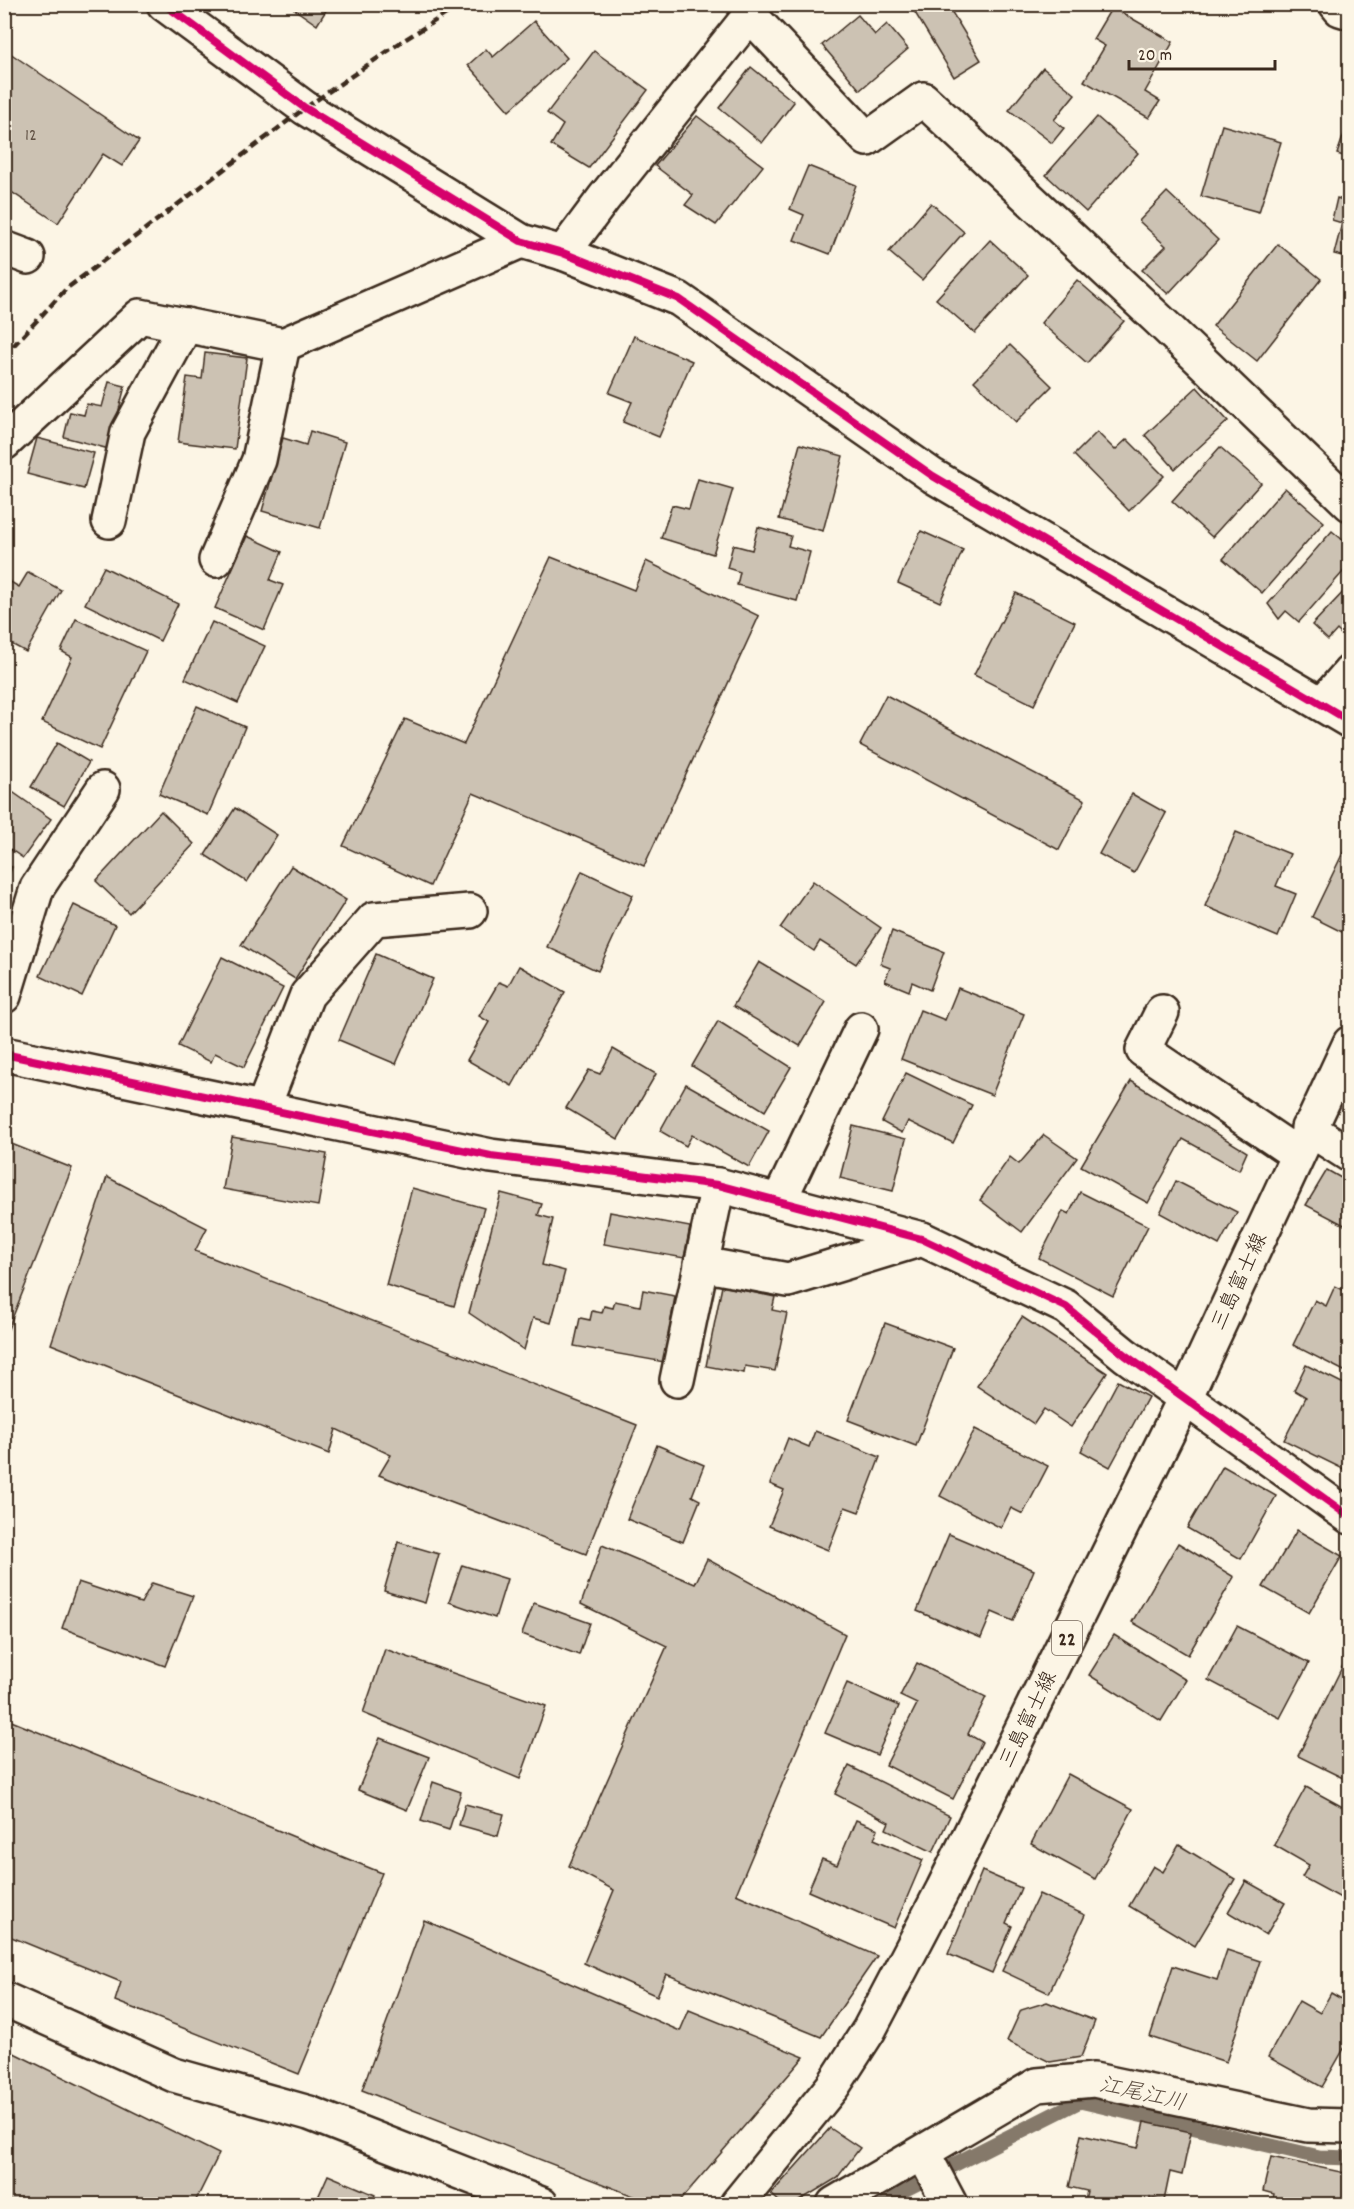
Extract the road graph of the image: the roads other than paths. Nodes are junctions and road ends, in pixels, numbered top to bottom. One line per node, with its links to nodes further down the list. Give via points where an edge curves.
1 (164, 4): 5 (street, via 305,108)
2 (1336, 4): 4 (street)
3 (756, 8): 6 (street); 10 (street, via 867,139 923,99)
4 (1350, 12)
5 (521, 241): 6 (street); 8 (street)
6 (563, 253): 14 (street, via 679,299 933,476)
7 (186, 325): 8 (street); 9 (street, via 140,316); 11 (street, via 128,432)
8 (283, 345): 12 (street, via 259,460)
9 (4, 443)
10 (1350, 504)
11 (109, 521)
12 (216, 560)
13 (1350, 672): 14 (street)
14 (1322, 704): 15 (street)
15 (1350, 721)
16 (103, 789): 18 (street, via 37,888)
17 (470, 911): 23 (street, via 374,919 307,995)
18 (4, 996)
19 (1162, 1012): 24 (street, via 1143,1050)
20 (861, 1029): 27 (street)
21 (1350, 1043): 24 (street, 三島富士線 / 22)
22 (4, 1054): 23 (street)
23 (263, 1108): 26 (street, via 491,1156)
24 (1302, 1141): 25 (street); 31 (street, 三島富士線 / 22)
25 (1350, 1155)
26 (718, 1185): 27 (street); 29 (street)
27 (778, 1201): 28 (street)
28 (922, 1239): 29 (street, via 788,1280); 31 (street, via 1066,1307)
29 (701, 1264): 30 (street)
30 (677, 1380)
31 (1185, 1398): 32 (street); 37 (street, 三島富士線 / 22, via 944,1889 869,2030 833,2086)
32 (1350, 1517)
33 (4, 1999): 36 (street, via 174,2075 309,2113)
34 (1350, 2126): 35 (street, via 1308,2125 1094,2080 1037,2085)
35 (924, 2154): 38 (street); 39 (street)
36 (541, 2205)
37 (737, 2205)
38 (834, 2205)
39 (950, 2205)

